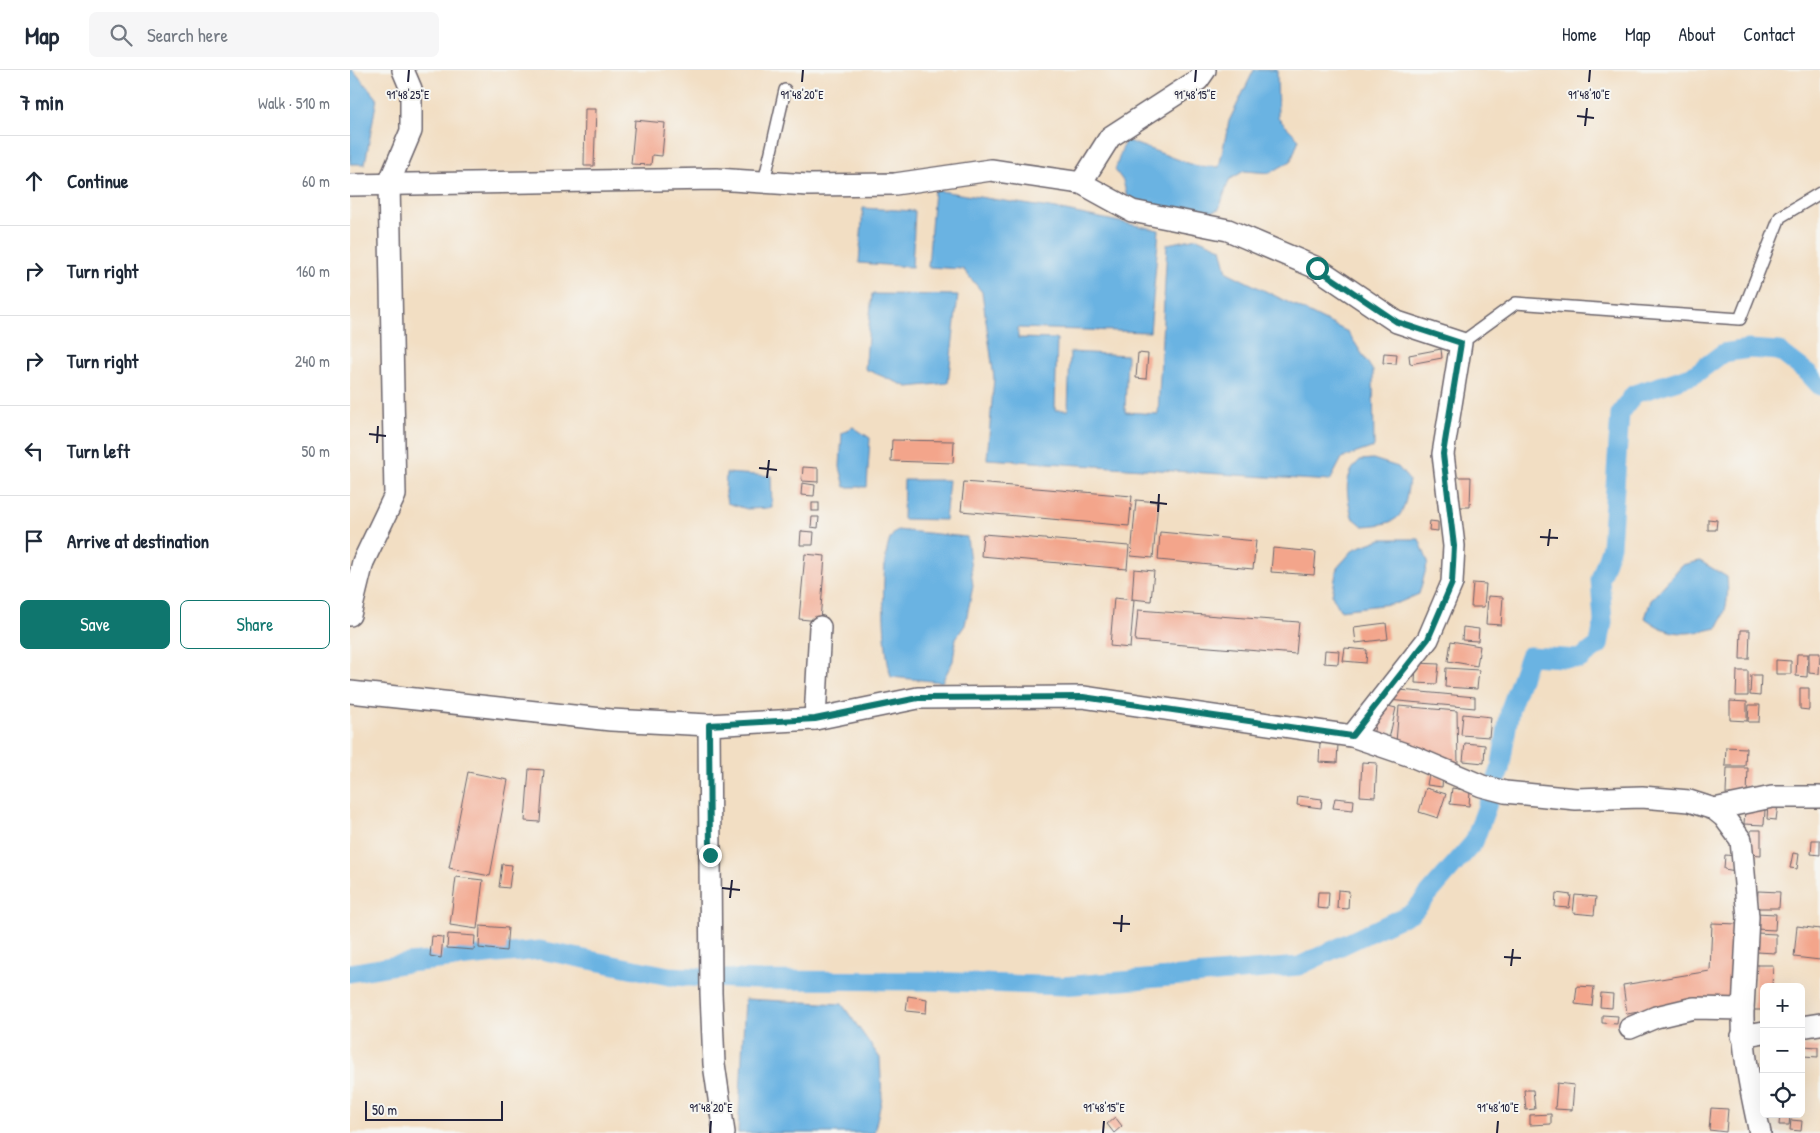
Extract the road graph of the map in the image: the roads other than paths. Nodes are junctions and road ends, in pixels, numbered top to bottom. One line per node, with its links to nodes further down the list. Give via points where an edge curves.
1 (403, 70): 5 (street, via 411,90 411,131)
2 (1205, 70): 6 (street, via 1198,80 1110,137)
3 (785, 90): 4 (lane)
4 (764, 182): 5 (street, via 716,179); 6 (street, via 895,184 991,170)
5 (389, 183): 7 (street); 10 (street, via 395,495 363,562)
6 (1081, 183): 9 (street, via 1132,211 1228,230 1317,268 1397,322)
7 (350, 185)
8 (1820, 193): 9 (lane, via 1780,217 1740,319 1516,303)
9 (1461, 343): 15 (street, via 1443,454 1454,546 1452,583 1428,639)
10 (350, 615)
11 (820, 627): 13 (street)
12 (350, 692): 14 (street, via 612,720)
13 (815, 719): 14 (street); 15 (street, via 918,698 1083,697)
14 (709, 725): 24 (street, via 711,993 714,1064)
15 (1352, 736): 17 (street, via 1505,792 1576,799 1642,797 1689,801)
16 (1820, 797): 17 (street, via 1772,797)
17 (1714, 809): 18 (street, via 1741,840 1748,917)
18 (1744, 1009): 21 (street, via 1694,1008 1656,1017); 23 (street)
19 (1820, 1024): 20 (street)
20 (1805, 1026)
21 (1630, 1028)
22 (1760, 1033): 23 (street)
23 (1742, 1036): 25 (street)
24 (724, 1133)
25 (1760, 1133)

